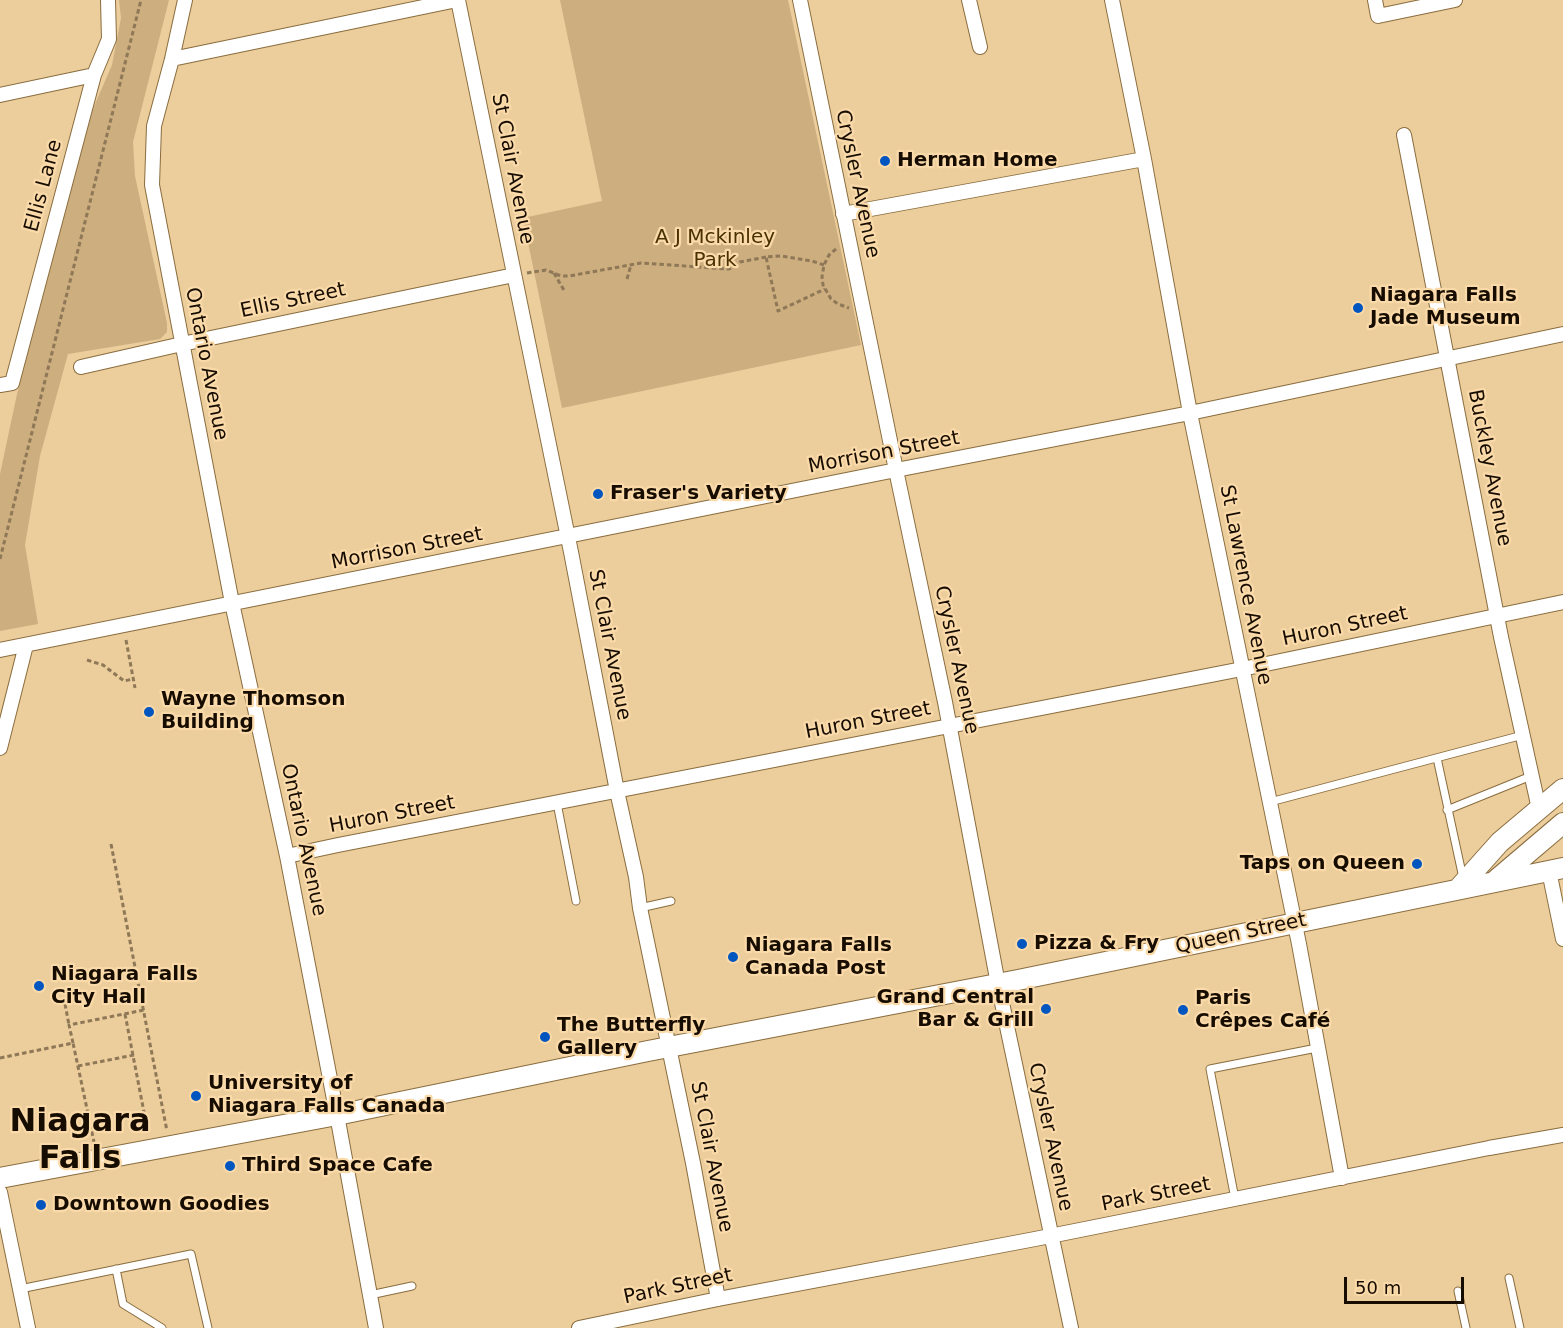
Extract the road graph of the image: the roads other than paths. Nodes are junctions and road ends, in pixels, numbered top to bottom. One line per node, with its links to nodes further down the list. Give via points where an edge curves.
1 (108, 0): 11 (street, Ellis Lane, via 109,39)
2 (185, 0): 10 (street, Ontario Avenue)
3 (457, 0): 10 (street); 16 (street, St Clair Avenue)
4 (800, 0): 15 (street, Crysler Avenue)
5 (969, 0): 9 (street)
6 (1112, 0): 14 (street, St Lawrence Avenue)
7 (1375, 0): 8 (street, via 1378,16)
8 (1455, 0)
9 (980, 47)
10 (172, 59): 18 (street, Ontario Avenue, via 154,126 152,185)
11 (94, 75): 12 (street); 21 (street, Ellis Lane)
12 (0, 95)
13 (1404, 135): 19 (street, Buckley Avenue)
14 (1144, 159): 15 (street); 22 (street, St Lawrence Avenue)
15 (843, 214): 23 (street, Crysler Avenue)
16 (514, 275): 18 (street, Ellis Street); 24 (street, St Clair Avenue)
17 (1563, 334): 19 (street, Morrison Street)
18 (182, 344): 20 (street, Ellis Street); 26 (street, Ontario Avenue)
19 (1447, 358): 22 (street, Morrison Street); 27 (street, Buckley Avenue)
20 (81, 367)
21 (6, 384)
22 (1190, 413): 23 (street, Morrison Street); 30 (street, St Lawrence Avenue)
23 (896, 470): 24 (street, Morrison Street); 31 (street, Crysler Avenue)
24 (568, 537): 26 (street, Morrison Street); 37 (street, St Clair Avenue)
25 (1563, 602): 27 (street, Huron Street)
26 (232, 603): 28 (street, Morrison Street); 43 (street, Ontario Avenue)
27 (1498, 615): 30 (street, Huron Street); 32 (street, Buckley Avenue)
28 (26, 645): 29 (street, Morrison Street); 33 (street)
29 (0, 650)
30 (1242, 669): 31 (street, Huron Street); 38 (street, St Lawrence Avenue)
31 (950, 725): 37 (street, Huron Street); 52 (street, Crysler Avenue)
32 (1522, 735): 34 (lane); 35 (street, Buckley Avenue)
33 (0, 748)
34 (1437, 758): 38 (lane); 41 (lane)
35 (1531, 776): 40 (street, Buckley Avenue); 41 (lane)
36 (1563, 789): 40 (street)
37 (617, 791): 39 (street, Huron Street); 49 (street, St Clair Avenue)
38 (1269, 802): 50 (street, St Lawrence Avenue)
39 (557, 803): 43 (street, Huron Street); 47 (lane)
40 (1539, 809): 46 (street, via 1500,842)
41 (1447, 810): 46 (lane)
42 (1563, 823): 45 (street)
43 (287, 856): 55 (street, Ontario Avenue)
44 (1556, 869): 45 (street, Queen Street); 51 (street)
45 (1494, 882): 46 (street, Queen Street)
46 (1461, 886): 50 (street, Queen Street)
47 (576, 901)
48 (671, 901): 49 (lane)
49 (640, 908): 53 (street, St Clair Avenue)
50 (1294, 924): 52 (street, Queen Street); 54 (street, St Lawrence Avenue)
51 (1563, 939)
52 (998, 984): 53 (street, Queen Street); 61 (street, Crysler Avenue)
53 (669, 1047): 55 (street, Queen Street); 68 (street, St Clair Avenue)
54 (1317, 1047): 58 (street, St Lawrence Avenue); 60 (lane, via 1210,1069)
55 (337, 1115): 57 (street, Queen Street); 67 (street, Ontario Avenue)
56 (1563, 1135): 58 (street, Park Street)
57 (0, 1178)
58 (1342, 1178): 60 (street, Park Street)
59 (0, 1192): 65 (street)
60 (1235, 1199): 61 (street, Park Street)
61 (1051, 1236): 68 (street, Park Street); 74 (street, Crysler Avenue)
62 (116, 1269): 65 (lane); 70 (lane, via 123,1304); 71 (lane, via 191,1254)
63 (1509, 1278): 76 (lane)
64 (412, 1286): 67 (lane)
65 (20, 1289): 69 (street)
66 (1458, 1291): 75 (lane)
67 (370, 1295): 72 (street, Ontario Avenue)
68 (718, 1299): 73 (street, Park Street)
69 (28, 1328)
70 (162, 1328)
71 (208, 1328)
72 (376, 1328)
73 (579, 1328)
74 (1071, 1328)
75 (1466, 1328)
76 (1520, 1328)

